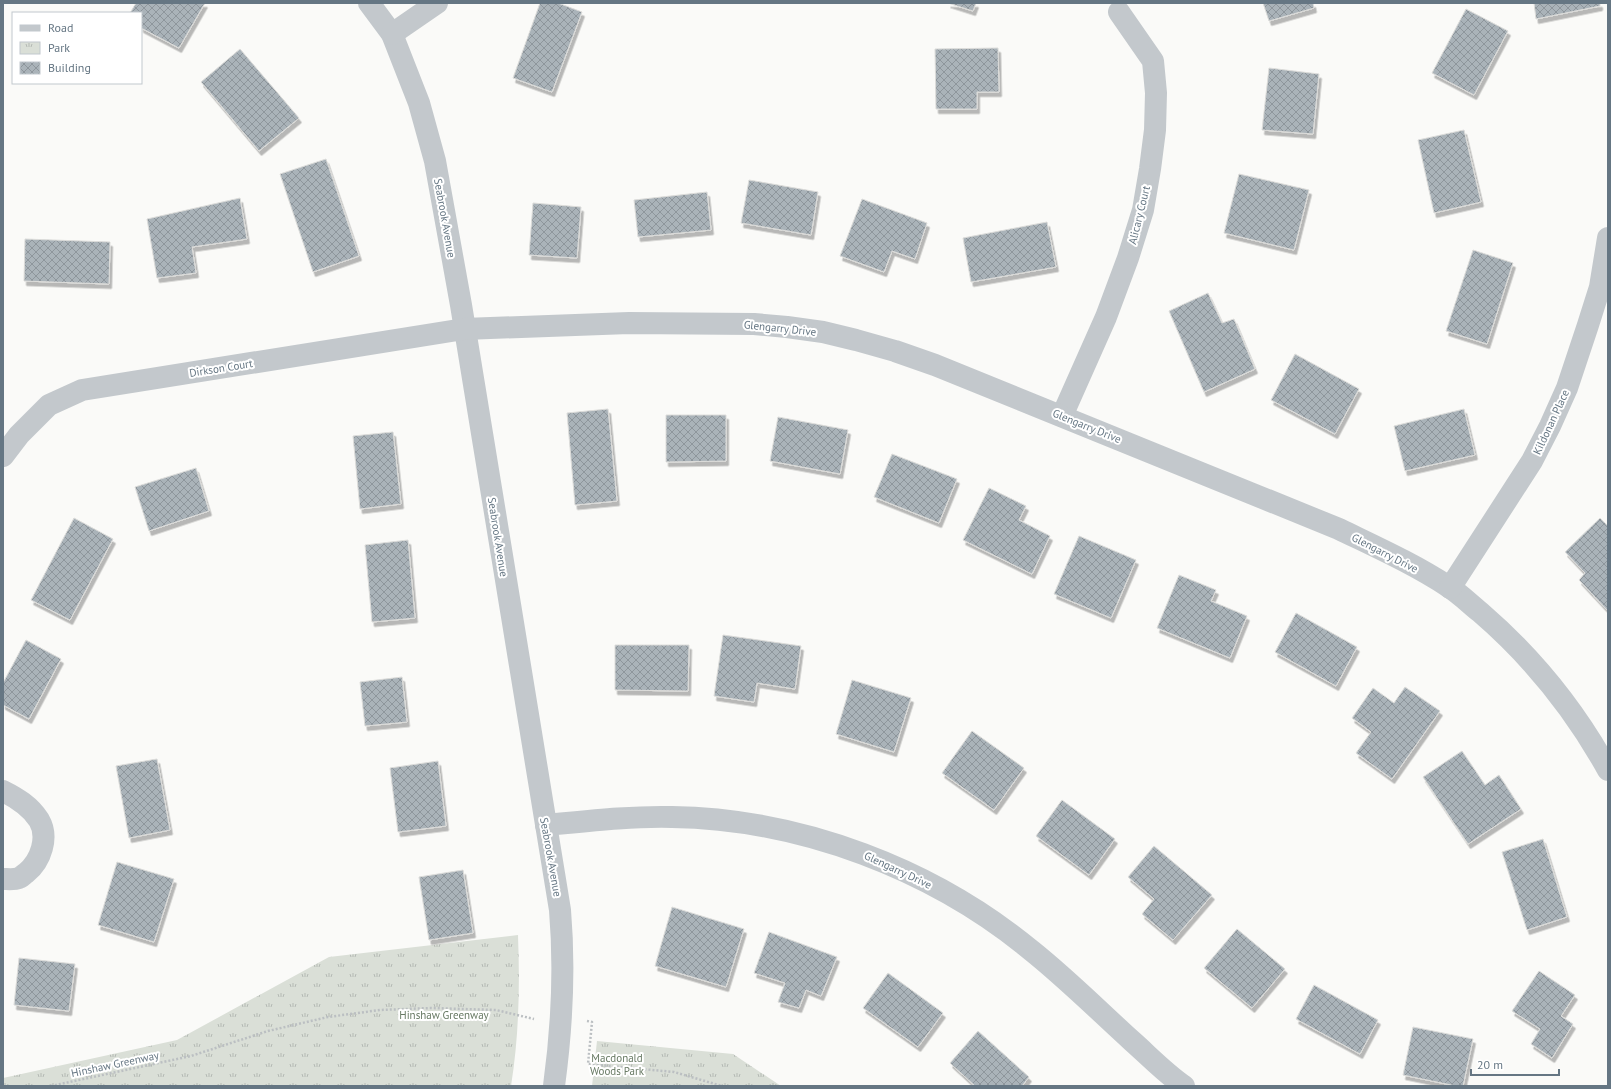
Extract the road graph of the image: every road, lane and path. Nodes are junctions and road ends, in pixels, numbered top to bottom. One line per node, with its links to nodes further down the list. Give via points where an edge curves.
1 (369, 3): 4 (street, Seabrook Avenue)
2 (437, 3): 4 (street)
3 (1119, 12): 7 (street, Alicary Court, via 1153,61 1156,93 1155,130 1150,169 1143,210 1128,258 1106,317)
4 (392, 34): 6 (street, Seabrook Avenue, via 419,103 435,161)
5 (1608, 238): 9 (street, Kildonan Place, via 1600,287 1567,388 1550,426 1532,461)
6 (464, 329): 7 (street, Glengarry Drive, via 629,323 754,324 822,332 901,353); 8 (street, Dirkson Court, via 82,390 49,405 19,435); 12 (street, Seabrook Avenue)
7 (1062, 416): 9 (street, Glengarry Drive, via 1339,529 1392,554)
8 (3, 456)
9 (1450, 588): 10 (street, Glengarry Drive, via 1530,660 1558,694)
10 (1608, 770)
11 (3, 791): 13 (street, via 19,799 39,821 43,847 30,870 18,878)
12 (546, 825): 17 (street, Seabrook Avenue, via 559,902 562,939 562,1020); 19 (street, Glengarry Drive, via 609,818 672,817 723,820 770,827 864,854 908,873 997,924 1063,978)
13 (3, 879)
14 (535, 1020): 16 (path, Hinshaw Greenway, via 496,1010 431,1008 380,1010 328,1017 268,1031 191,1056)
15 (592, 1022): 18 (path, via 588,1064 674,1072)
16 (51, 1086)
17 (554, 1086)
18 (722, 1086)
19 (1184, 1086)

